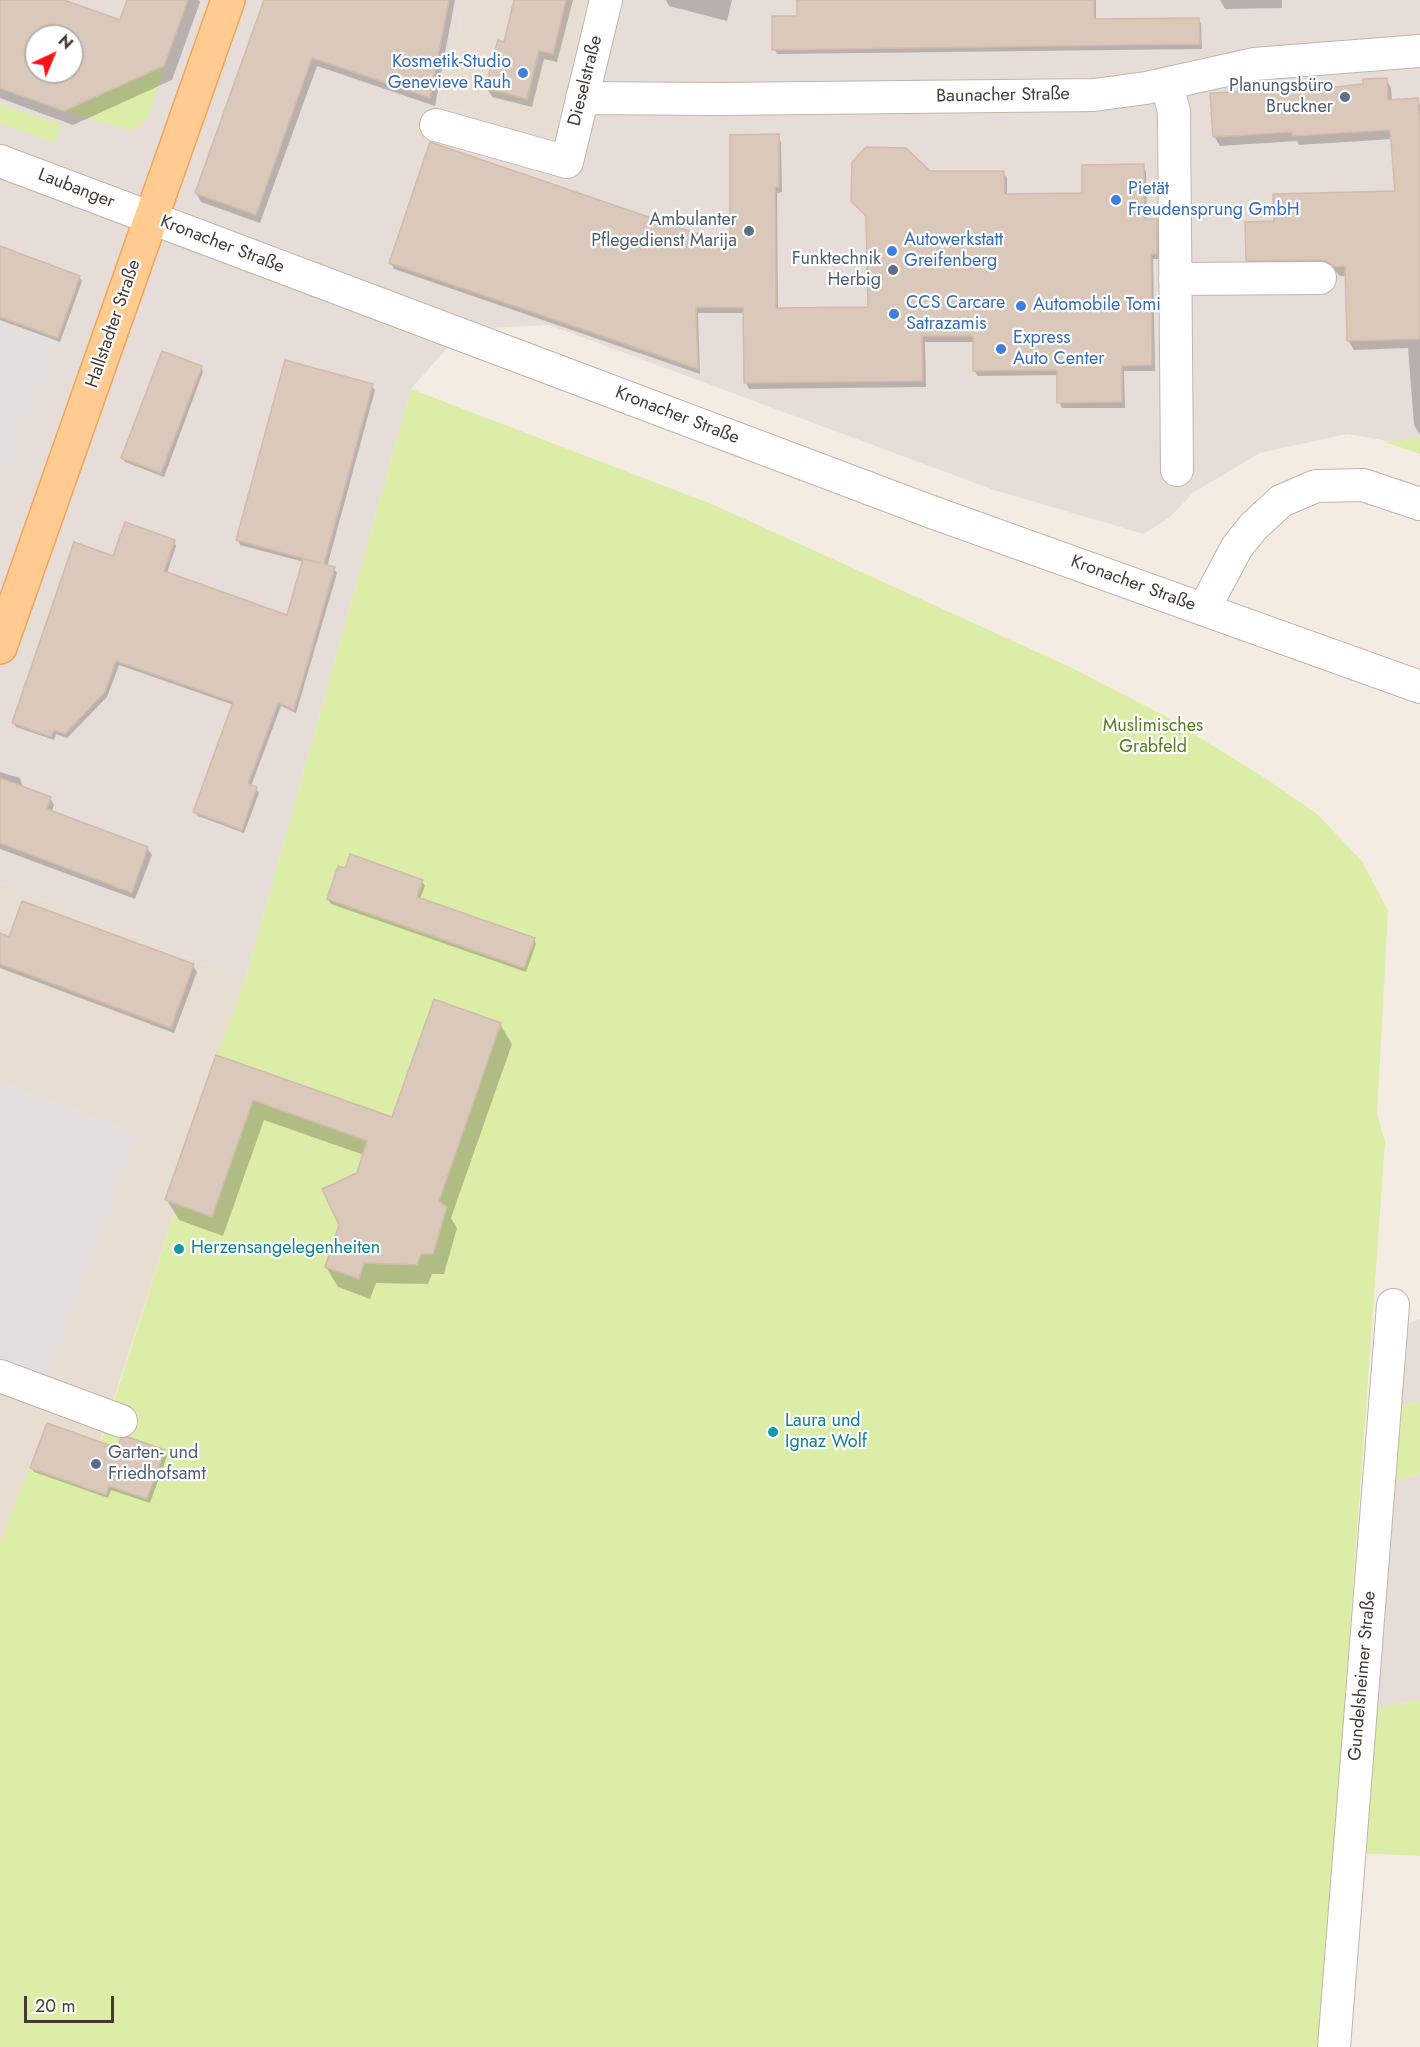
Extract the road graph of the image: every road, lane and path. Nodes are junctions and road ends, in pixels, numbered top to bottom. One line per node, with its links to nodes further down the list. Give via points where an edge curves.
1 (228, 0): 8 (main road, Hallstadter Straße)
2 (606, 0): 5 (street, Dieselstraße)
3 (1420, 51): 4 (street, Baunacher Straße, via 1254,64)
4 (1167, 84): 5 (street, Baunacher Straße, via 1094,95); 10 (street, via 1174,112)
5 (582, 99): 6 (street, Dieselstraße, via 567,162)
6 (436, 125)
7 (0, 161): 8 (street, Laubanger)
8 (152, 218): 13 (street, Kronacher Straße, via 929,511); 14 (main road, Hallstadter Straße)
9 (1320, 278): 10 (street)
10 (1175, 279): 11 (street)
11 (1177, 470)
12 (1420, 504): 13 (street, Kronacher Straße, via 1363,484 1316,486 1281,501 1237,547)
13 (1204, 609): 15 (street, Kronacher Straße)
14 (0, 647)
15 (1420, 687)
16 (1393, 1305): 19 (street, Gundelsheimer Straße)
17 (0, 1376): 18 (street)
18 (121, 1421)
19 (1334, 2047)

